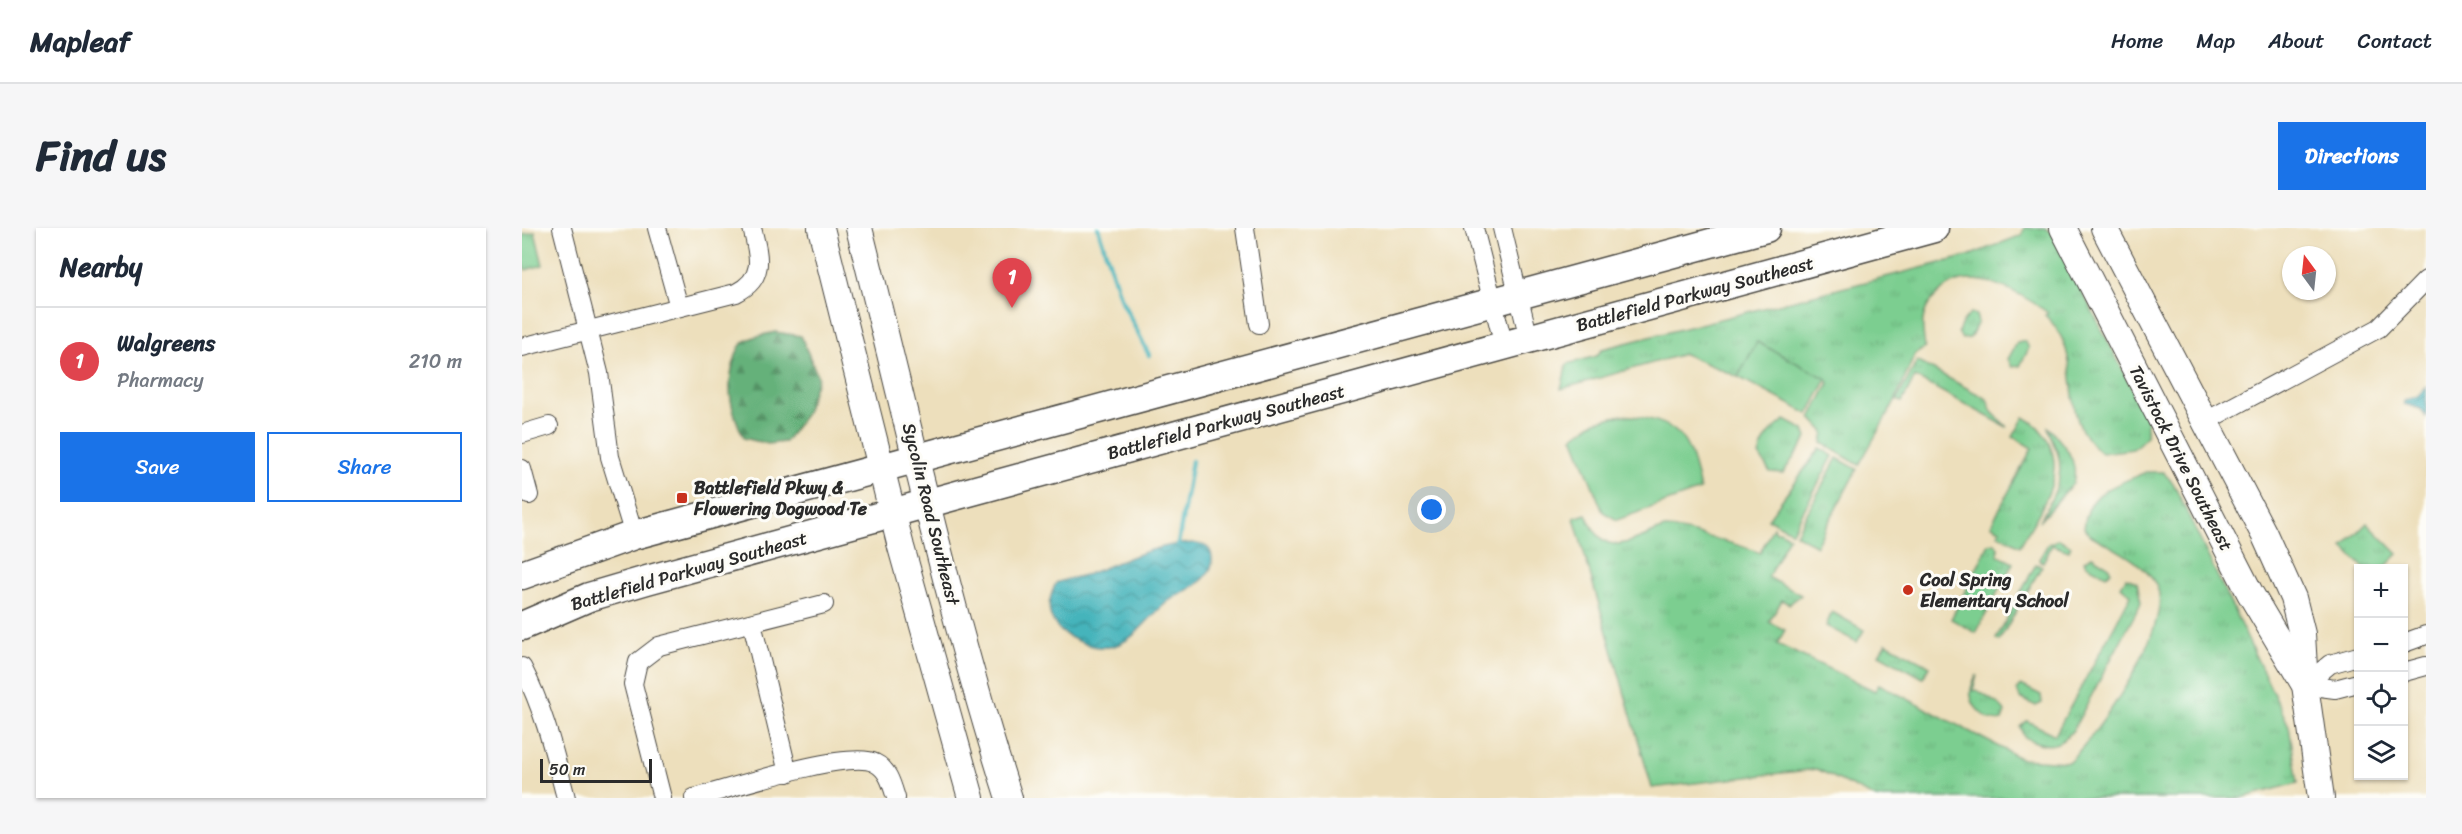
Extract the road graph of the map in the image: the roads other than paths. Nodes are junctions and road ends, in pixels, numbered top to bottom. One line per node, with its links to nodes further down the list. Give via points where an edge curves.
1 (562, 228): 17 (street)
2 (657, 228): 15 (street)
3 (752, 228): 15 (street, via 758,271 749,286)
4 (821, 228): 25 (main road, Sycolin Road Southeast)
5 (859, 228): 23 (main road, Sycolin Road Southeast)
6 (1245, 228): 16 (street)
7 (1474, 228): 14 (street)
8 (1502, 228): 14 (street)
9 (1767, 228): 14 (main road)
10 (1934, 228): 18 (main road, Battlefield Parkway Southeast)
11 (2063, 228): 41 (main road, Tavistock Drive Southeast, via 2250,593)
12 (2104, 228): 20 (main road, Tavistock Drive Southeast)
13 (2426, 280): 20 (street, via 2379,328)
14 (1507, 299): 18 (street); 18 (street); 23 (main road)
15 (679, 307): 17 (street)
16 (1259, 324)
17 (589, 330): 19 (street); 29 (street, via 610,457)
18 (1517, 343): 27 (main road, Battlefield Parkway Southeast)
19 (522, 347)
20 (2206, 421): 41 (main road, Tavistock Drive Southeast, via 2293,598 2302,634)
21 (549, 426): 22 (street)
22 (522, 434)
23 (916, 460): 25 (main road); 27 (main road, Sycolin Road Southeast)
24 (522, 469): 26 (street)
25 (882, 469): 28 (main road, Sycolin Road Southeast); 29 (main road)
26 (529, 495)
27 (927, 504): 28 (main road, Battlefield Parkway Southeast); 48 (main road, Sycolin Road Southeast)
28 (892, 514): 33 (main road, Battlefield Parkway Southeast, via 589,597); 47 (main road, Sycolin Road Southeast)
29 (634, 535): 30 (main road)
30 (522, 575)
31 (824, 604): 32 (street)
32 (752, 623): 42 (street); 44 (street, via 659,646 638,662 633,684)
33 (522, 626)
34 (2426, 635): 35 (street)
35 (2408, 641)
36 (2354, 657): 41 (street, via 2330,664)
37 (2426, 666): 39 (street)
38 (522, 667): 43 (street, via 547,723)
39 (2408, 671)
40 (2354, 684): 41 (street, via 2336,689)
41 (2305, 685): 49 (main road, Tavistock Drive Southeast)
42 (788, 773): 45 (street); 46 (street, via 865,758 886,772)
43 (566, 798)
44 (662, 798)
45 (694, 798)
46 (896, 798)
47 (971, 798)
48 (1009, 798)
49 (2321, 798)

